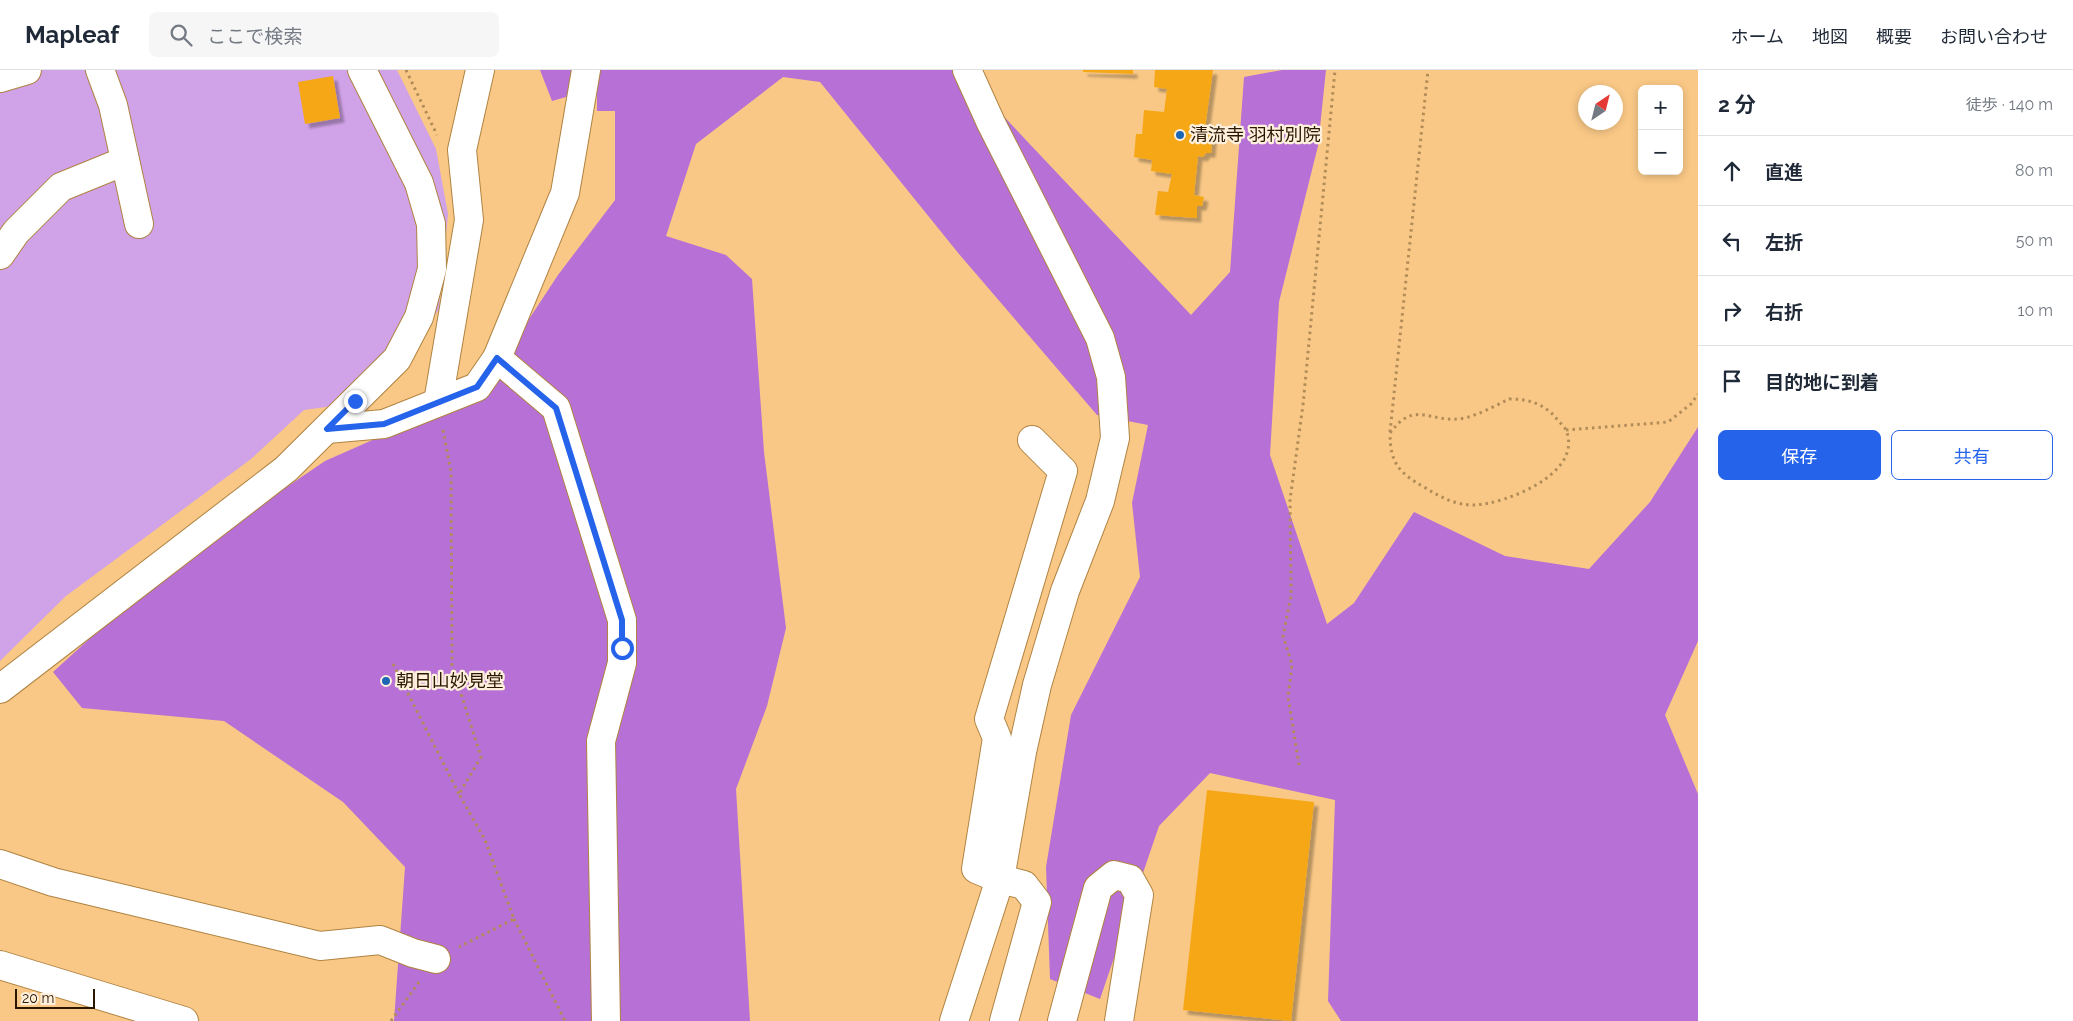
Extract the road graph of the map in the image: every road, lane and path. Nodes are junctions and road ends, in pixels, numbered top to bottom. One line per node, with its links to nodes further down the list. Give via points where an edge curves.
1 (27, 70): 9 (street)
2 (100, 70): 10 (street, via 113,105)
3 (362, 70): 16 (street, via 419,182 431,224 432,269 418,317 397,359)
4 (480, 70): 15 (street, via 462,150 469,220)
5 (586, 70): 13 (street, via 565,193)
6 (967, 70): 25 (street, via 1100,338 1109,368 1115,411 1115,438 1100,501 1065,591 1037,685)
7 (1336, 70): 22 (path, via 1303,405 1290,500 1291,596 1283,636 1292,664 1288,697)
8 (1428, 70): 18 (path)
9 (0, 78)
10 (125, 160): 11 (street); 12 (street, via 61,187 16,232)
11 (139, 224)
12 (0, 255)
13 (497, 358): 15 (street, via 477,387); 32 (street, via 556,408 622,620 622,663 601,741)
14 (1698, 394): 17 (path, via 1691,404 1668,422)
15 (438, 402): 16 (street, via 384,424); 23 (path, via 451,472 452,665 481,757)
16 (327, 429): 21 (street, via 286,470)
17 (1566, 430): 18 (path, via 1554,415 1538,404 1526,399 1509,399 1464,418 1406,416); 18 (path, via 1568,445 1564,458 1544,481 1496,503 1472,505 1454,503 1438,496 1401,472 1390,447)
18 (1390, 433)
19 (1032, 440): 25 (street, via 1063,471 989,719 997,738 976,869)
20 (393, 664): 23 (path)
21 (0, 689)
22 (1299, 765)
23 (459, 794): 26 (path, via 485,840)
24 (0, 864): 27 (street, via 53,882 320,946 380,940 413,954)
25 (1000, 879): 33 (street); 34 (street, via 1024,885 1037,902)
26 (514, 919): 27 (path); 31 (path)
27 (436, 959): 30 (path)
28 (0, 965): 29 (street)
29 (184, 1021)
30 (391, 1021)
31 (565, 1021)
32 (606, 1021)
33 (954, 1021)
34 (1004, 1021)
35 (1062, 1021): 36 (street, via 1098,888 1114,875 1130,879 1139,895)
36 (1119, 1021)

